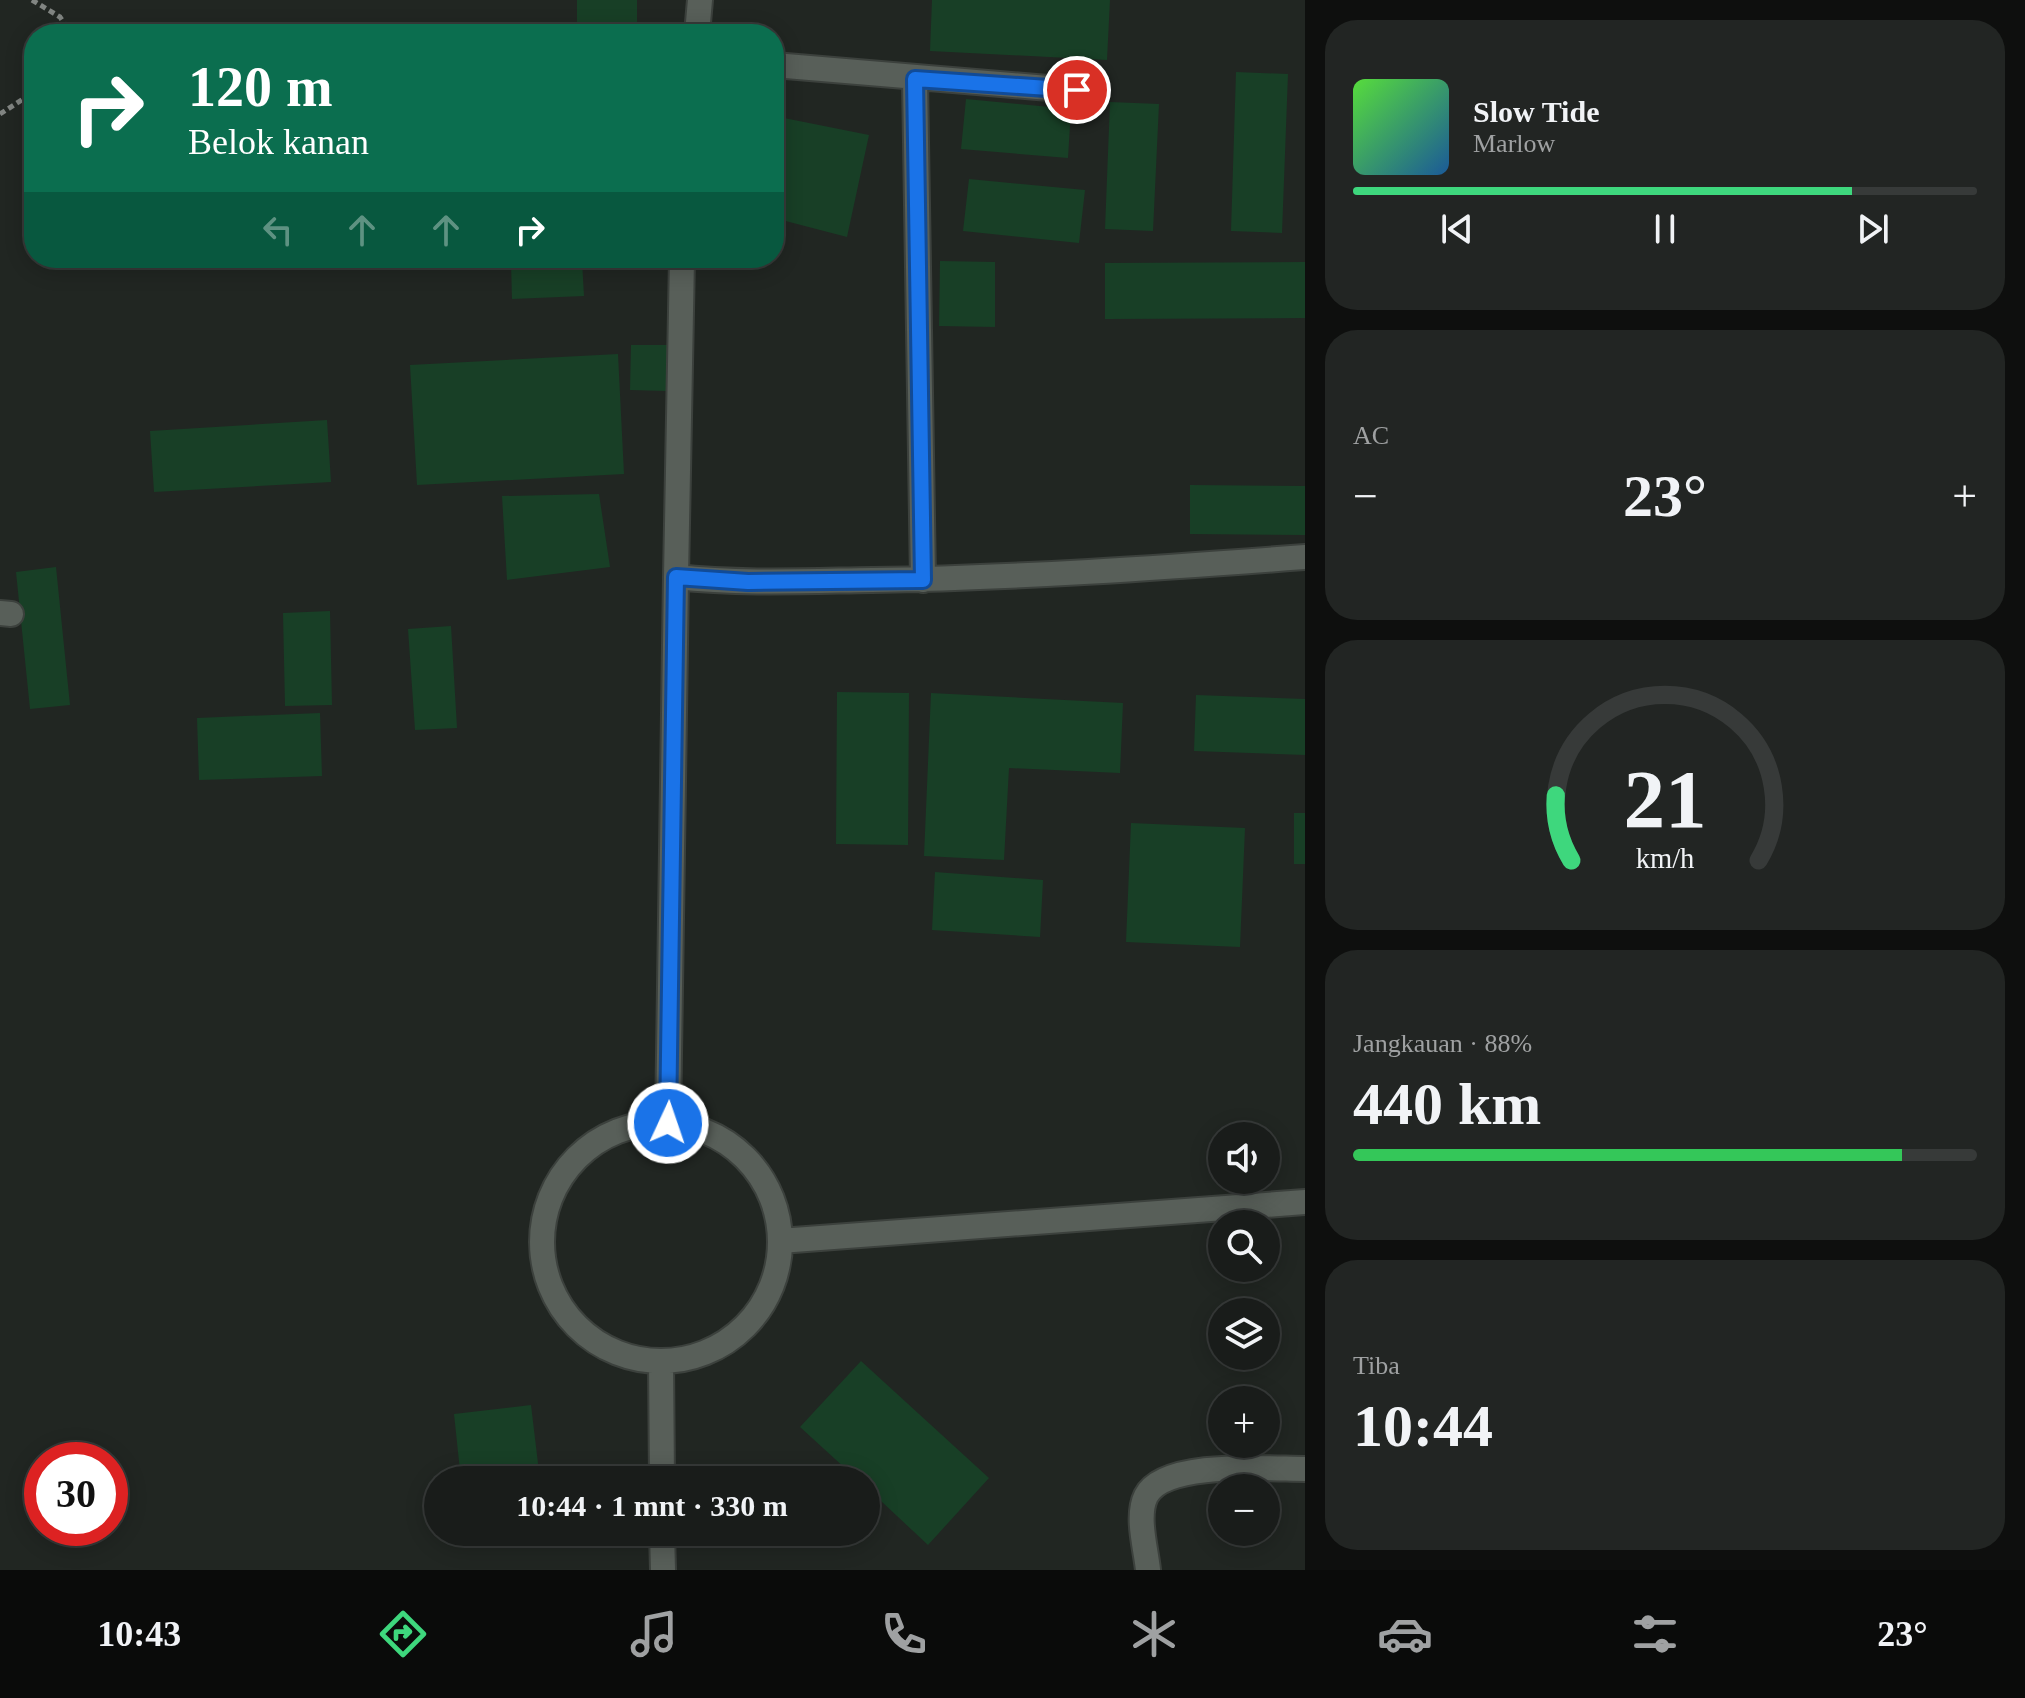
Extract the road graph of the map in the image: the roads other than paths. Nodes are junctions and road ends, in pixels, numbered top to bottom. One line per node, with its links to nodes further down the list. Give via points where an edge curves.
1 (700, 0): 2 (street)
2 (698, 24)
3 (784, 66): 4 (street)
4 (915, 79): 5 (street); 9 (street)
5 (1096, 92)
6 (682, 268): 8 (street)
7 (1305, 557): 9 (street)
8 (676, 577): 9 (street, via 748,582); 10 (street)
9 (923, 580)
10 (668, 1123): 12 (street, via 706,1131 745,1157 770,1196); 13 (street, via 615,1131 576,1157 551,1196 542,1241 551,1288 577,1326 616,1352)
11 (1305, 1202): 12 (street)
12 (780, 1241): 13 (street, via 771,1287 745,1326 707,1352)
13 (661, 1361): 14 (street)
14 (662, 1466)
15 (1305, 1469): 18 (street, via 1191,1472 1156,1483 1142,1510)
16 (662, 1546): 17 (street)
17 (663, 1570)
18 (1148, 1570)

